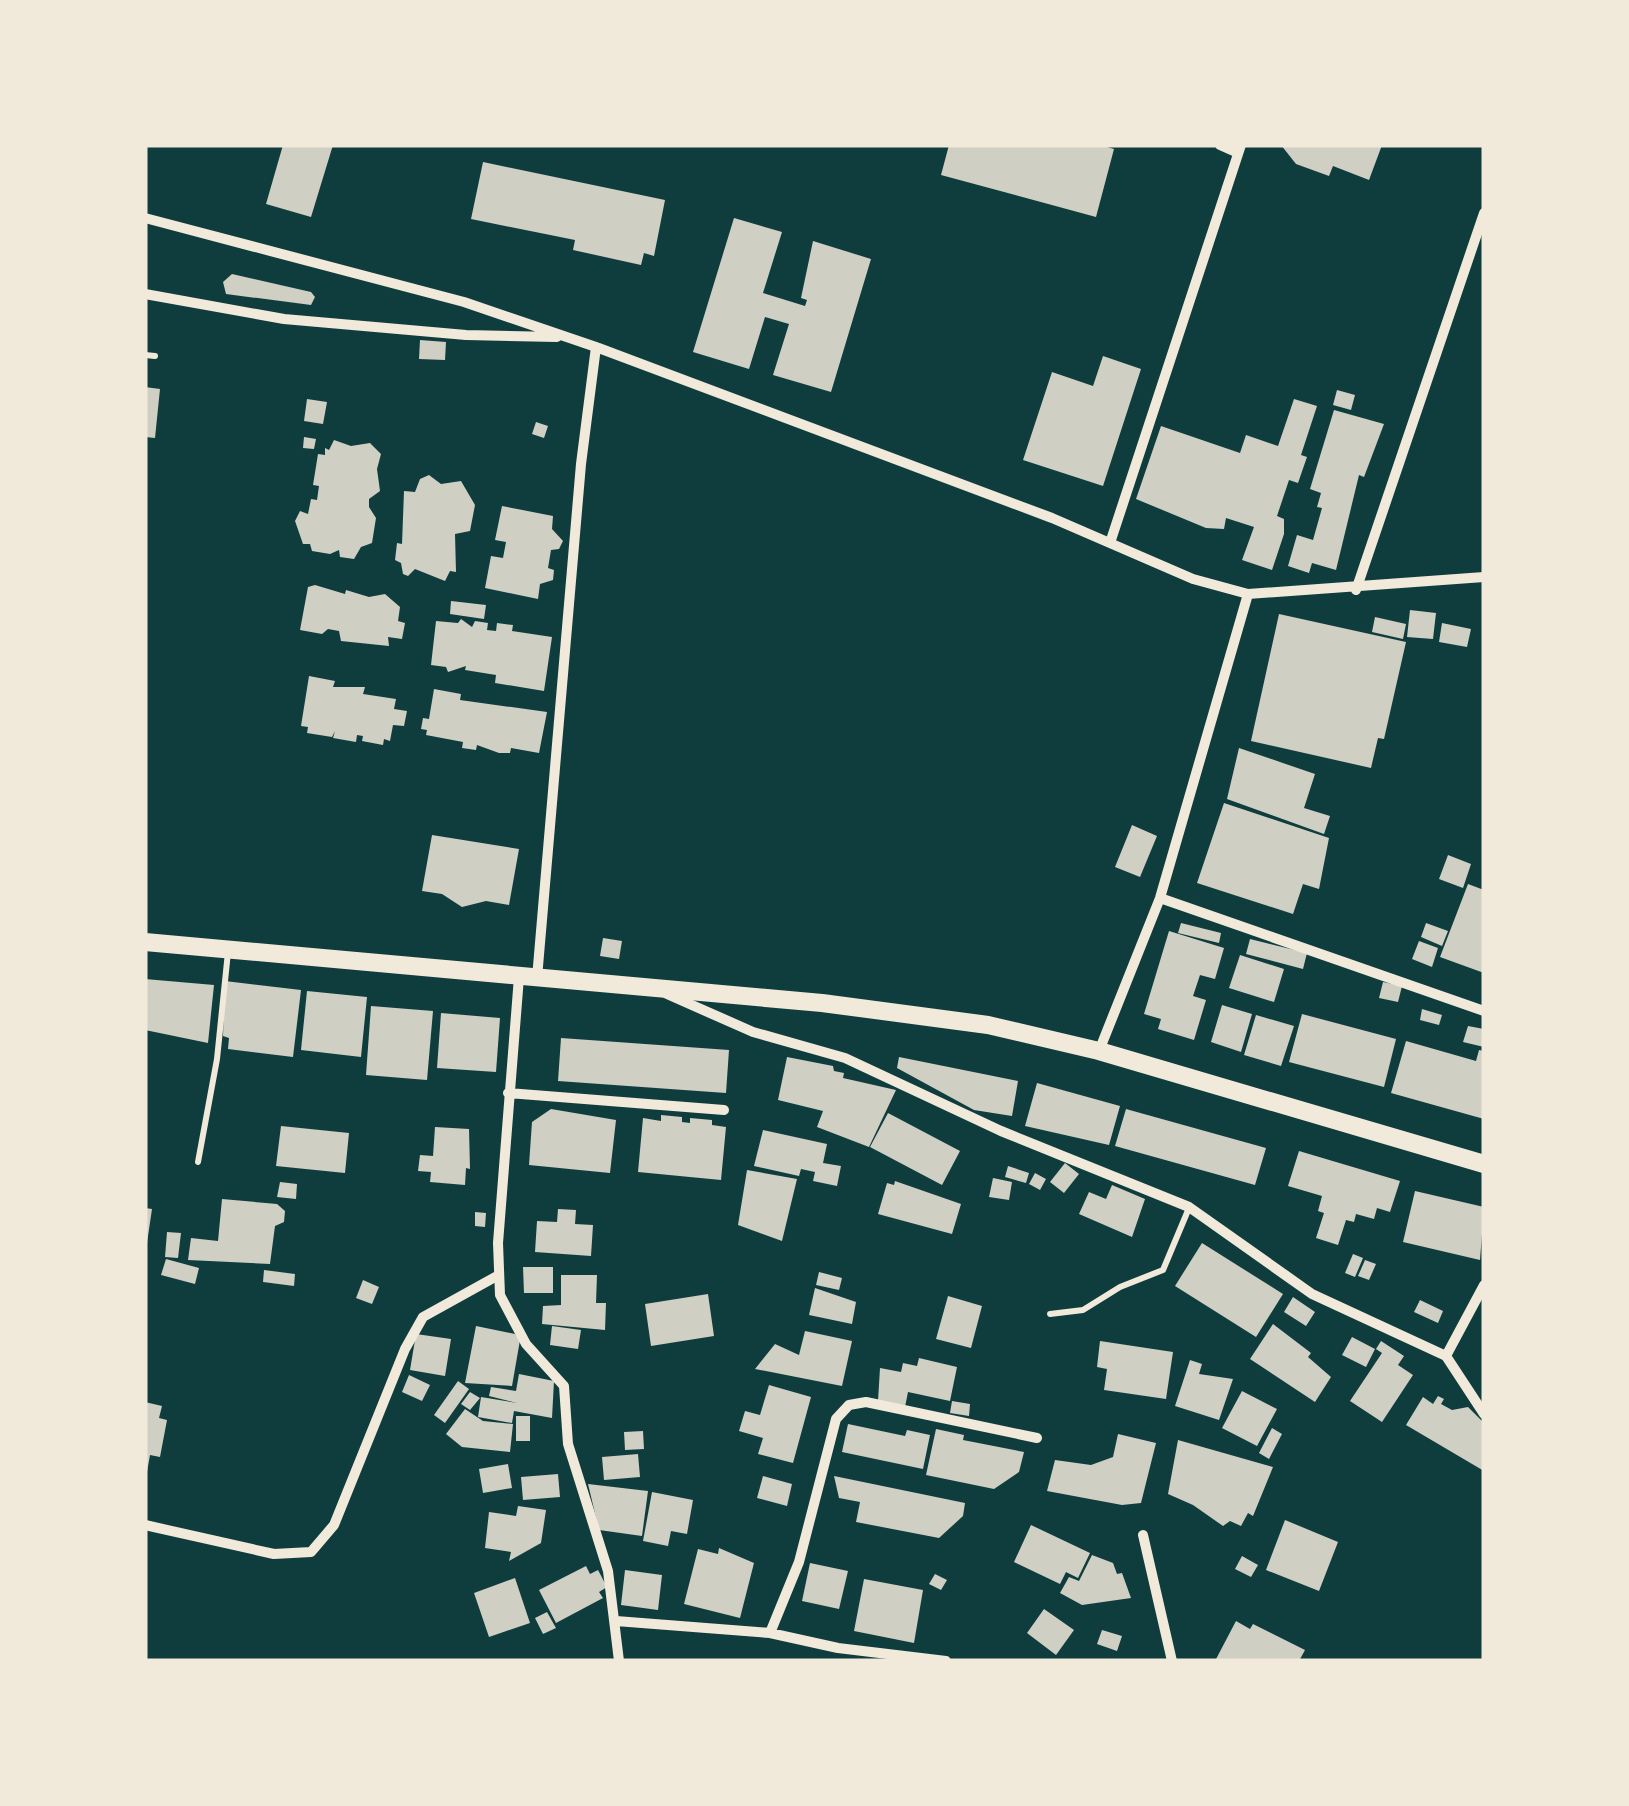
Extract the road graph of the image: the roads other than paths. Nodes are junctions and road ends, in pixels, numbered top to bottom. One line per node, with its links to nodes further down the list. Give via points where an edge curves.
1 (1220, 145): 2 (street)
2 (1239, 149): 10 (street)
3 (1484, 213): 13 (street)
4 (145, 218): 6 (street, via 446,297)
5 (145, 294): 6 (street, via 284,319)
6 (568, 338): 7 (street)
7 (596, 347): 10 (street); 18 (street)
8 (145, 355): 9 (lane)
9 (155, 356)
10 (1110, 543): 14 (street)
11 (1484, 566): 12 (street)
12 (1480, 577): 13 (street)
13 (1356, 590): 14 (street)
14 (1248, 594): 15 (street)
15 (1160, 898): 20 (street); 21 (street)
16 (145, 942): 17 (main road)
17 (228, 951): 18 (main road); 24 (lane)
18 (528, 977): 19 (main road); 22 (street)
19 (655, 989): 21 (main road, via 988,1026); 26 (street, via 753,1032 844,1058 1000,1131)
20 (1484, 1011)
21 (1099, 1051): 25 (main road)
22 (508, 1094): 23 (street); 27 (street)
23 (724, 1110)
24 (198, 1162)
25 (1484, 1164)
26 (1189, 1207): 29 (lane, via 1164,1270 1083,1310); 30 (street, via 1312,1294)
27 (497, 1276): 33 (street, via 423,1317 334,1525 311,1552 274,1554); 35 (street, via 513,1322 564,1386 568,1444 608,1571)
28 (1484, 1285): 30 (street)
29 (1050, 1314)
30 (1446, 1356): 31 (street)
31 (1484, 1414)
32 (1037, 1438): 36 (street, via 866,1402 850,1405 836,1419 799,1562)
33 (145, 1525)
34 (1143, 1536): 39 (street)
35 (616, 1621): 36 (street); 37 (street)
36 (770, 1633): 38 (street)
37 (619, 1661)
38 (946, 1661)
39 (1172, 1661)

